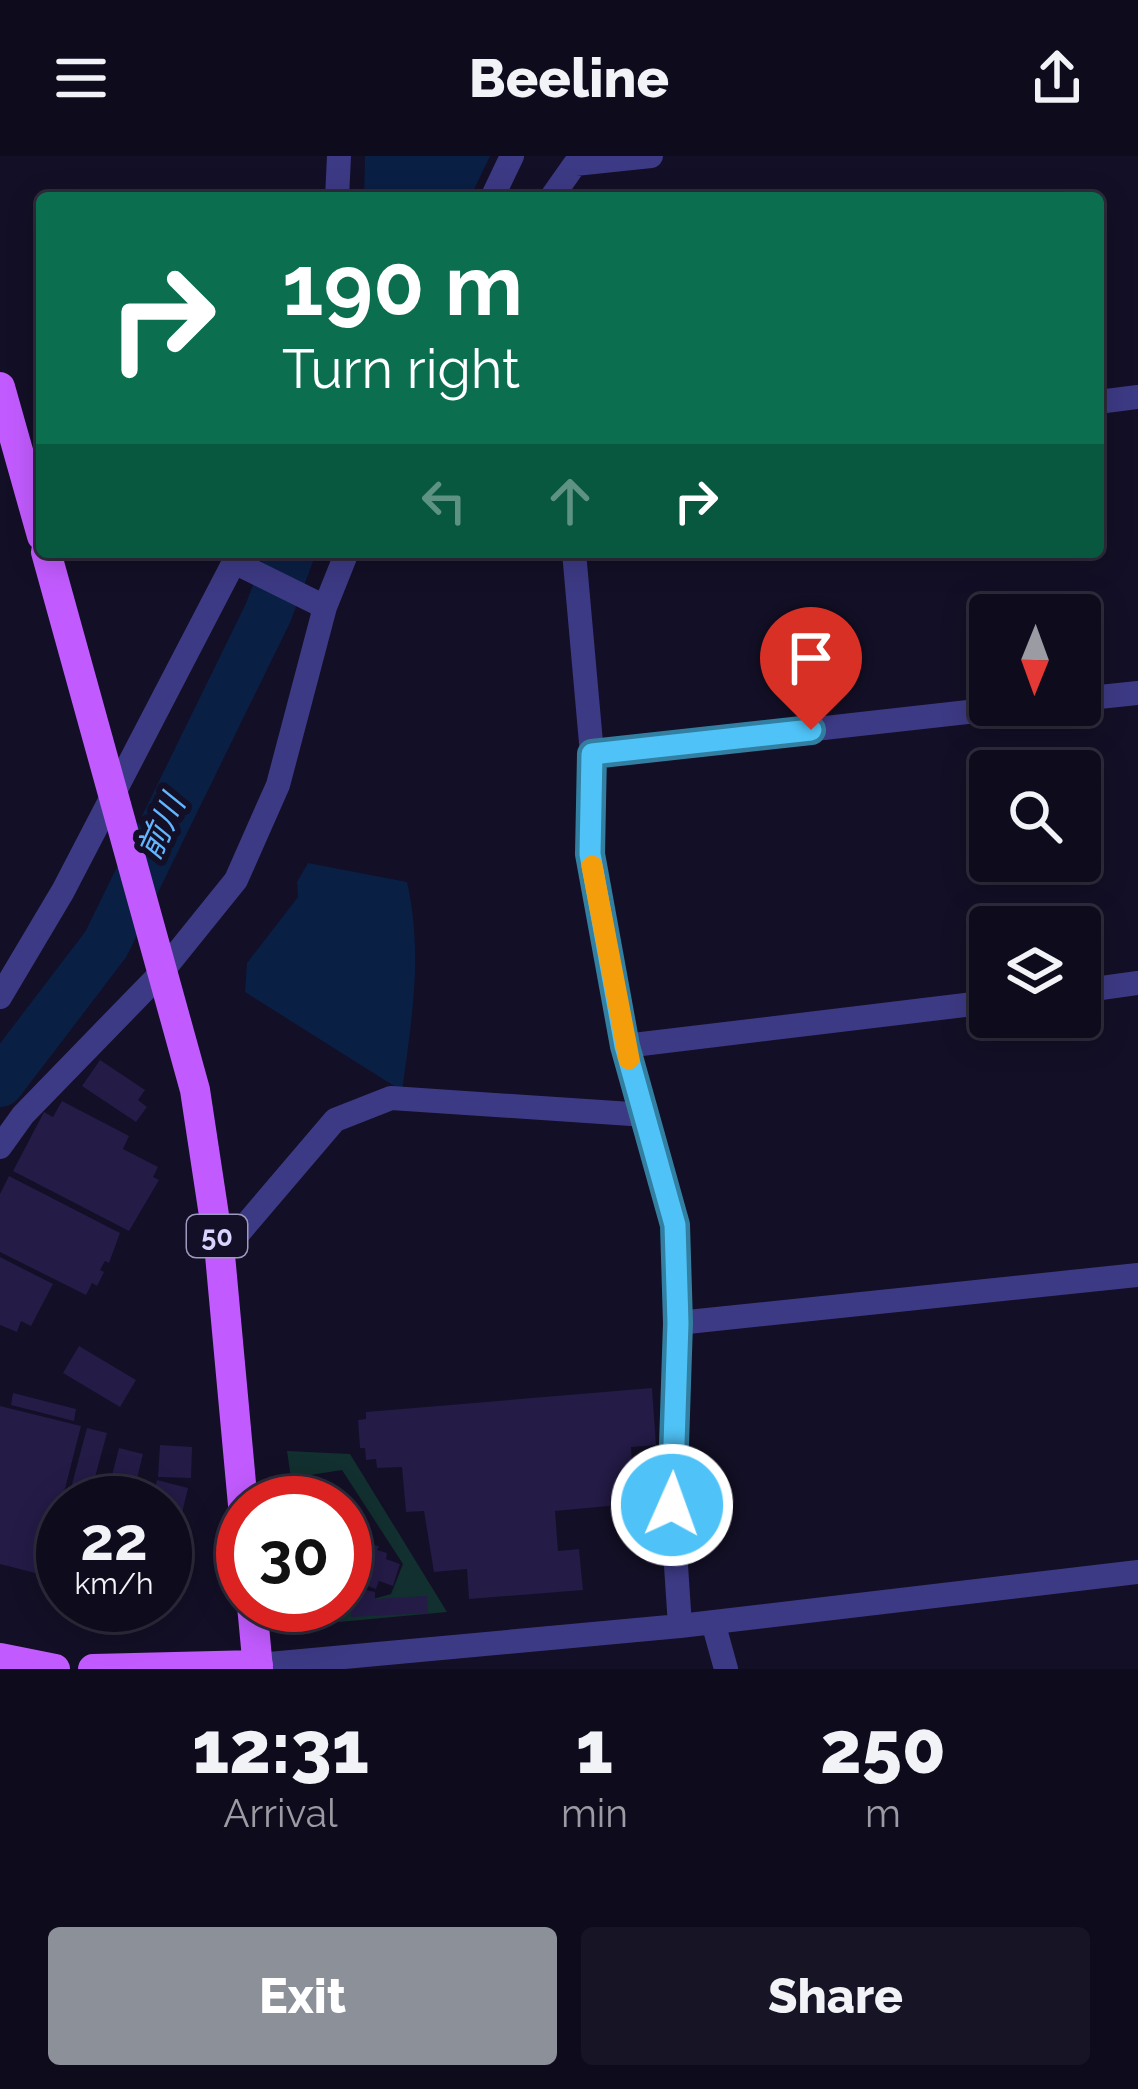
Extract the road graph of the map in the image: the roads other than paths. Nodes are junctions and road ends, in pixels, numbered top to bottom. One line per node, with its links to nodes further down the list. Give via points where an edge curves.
1 (339, 156): 4 (street)
2 (512, 156): 5 (street)
3 (651, 156): 6 (street, via 575,164)
4 (337, 192)
5 (495, 192)
6 (554, 192)
7 (0, 387): 10 (main road)
8 (1138, 397): 9 (street)
9 (1104, 400)
10 (36, 515)
11 (48, 558): 20 (main road, 50)
12 (345, 558): 15 (street)
13 (575, 558): 19 (street)
14 (237, 559): 15 (street); 20 (street)
15 (325, 606): 21 (street, via 278,784 236,880)
16 (1138, 693): 17 (street)
17 (1101, 697)
18 (969, 712): 19 (street)
19 (592, 754): 26 (street, via 590,854)
20 (115, 794): 21 (main road, 50); 24 (street)
21 (161, 973): 28 (street); 29 (main road, 50, via 195,1090)
22 (1138, 983): 23 (street)
23 (1101, 988)
24 (0, 997)
25 (969, 1005): 26 (street)
26 (625, 1046): 27 (street)
27 (646, 1115): 29 (street, via 391,1098 335,1120); 31 (street, via 675,1225)
28 (0, 1147)
29 (220, 1256): 32 (main road, 50)
30 (1138, 1276): 31 (street)
31 (678, 1323): 35 (street, via 672,1505)
32 (240, 1476)
33 (1138, 1572): 34 (street)
34 (713, 1622): 35 (street); 41 (street)
35 (680, 1626): 38 (street)
36 (255, 1632): 38 (main road)
37 (0, 1658): 39 (main road)
38 (258, 1667): 40 (main road)
39 (55, 1669)
40 (93, 1669)
41 (726, 1669)

